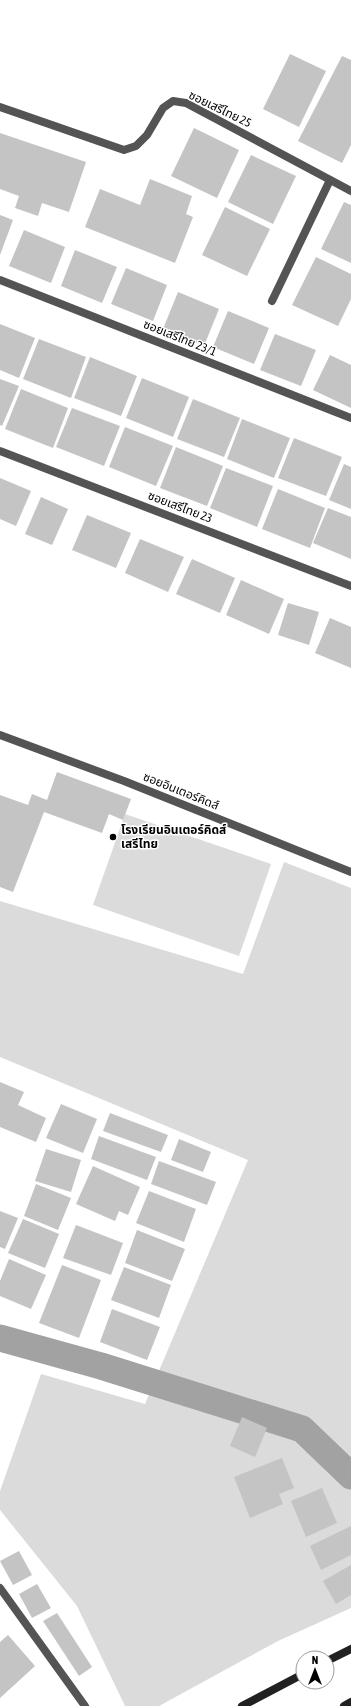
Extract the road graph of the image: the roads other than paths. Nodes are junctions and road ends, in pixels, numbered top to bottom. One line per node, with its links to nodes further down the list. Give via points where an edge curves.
1 (0, 107): 2 (street, ซอยเสรีไทย 25, via 124,150 136,146 147,135 163,108 173,101 186,103)
2 (330, 180): 3 (street, ซอยเสรีไทย 25); 5 (street)
3 (351, 191)
4 (0, 280): 6 (street, ซอยเสรีไทย 23/1)
5 (272, 301)
6 (351, 418)
7 (0, 451): 8 (street, ซอยเสรีไทย 23)
8 (351, 586)
9 (0, 735): 10 (street, ซอยอินเตอร์คิดส์, via 124,781)
10 (351, 872)
11 (0, 1588): 16 (street)
12 (351, 1649): 13 (main road)
13 (335, 1658)
14 (295, 1678): 17 (main road)
15 (351, 1702): 18 (main road)
16 (85, 1706)
17 (242, 1706)
18 (344, 1706)

